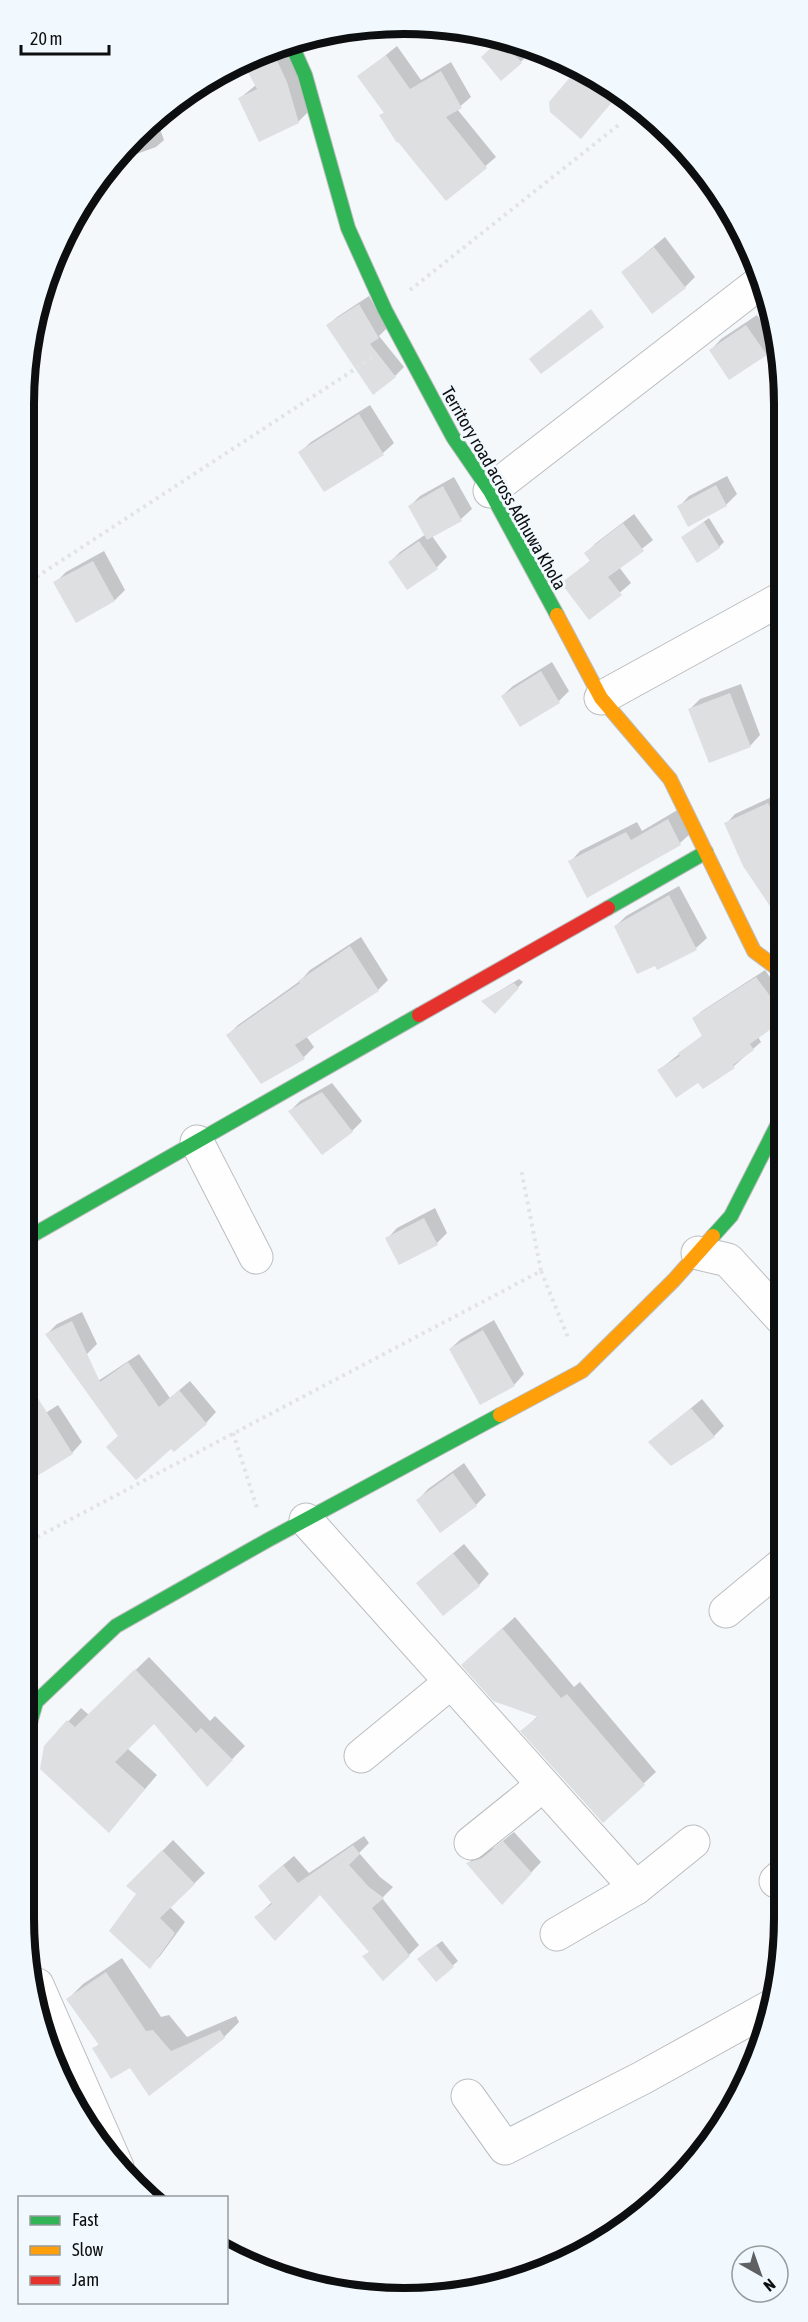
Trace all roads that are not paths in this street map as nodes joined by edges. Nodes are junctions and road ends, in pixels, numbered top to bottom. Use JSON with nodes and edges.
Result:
{"nodes":[{"id":1,"x":294,"y":51,"type":"edge"},
{"id":2,"x":754,"y":287,"type":"edge"},
{"id":3,"x":490,"y":491,"type":"junction"},
{"id":4,"x":774,"y":603,"type":"edge"},
{"id":5,"x":601,"y":698,"type":"junction"},
{"id":6,"x":706,"y":852,"type":"junction"},
{"id":7,"x":774,"y":966,"type":"edge"},
{"id":8,"x":774,"y":1131,"type":"edge"},
{"id":9,"x":197,"y":1142,"type":"junction"},
{"id":10,"x":34,"y":1234,"type":"edge"},
{"id":11,"x":698,"y":1253,"type":"junction"},
{"id":12,"x":256,"y":1257,"type":"dead end"},
{"id":13,"x":774,"y":1310,"type":"edge"},
{"id":14,"x":306,"y":1520,"type":"junction"},
{"id":15,"x":774,"y":1571,"type":"edge"},
{"id":16,"x":726,"y":1611,"type":"dead end"},
{"id":17,"x":451,"y":1682,"type":"junction"},
{"id":18,"x":34,"y":1709,"type":"edge"},
{"id":19,"x":361,"y":1756,"type":"dead end"},
{"id":20,"x":543,"y":1785,"type":"junction"},
{"id":21,"x":693,"y":1842,"type":"dead end"},
{"id":22,"x":471,"y":1843,"type":"dead end"},
{"id":23,"x":636,"y":1888,"type":"junction"},
{"id":24,"x":557,"y":1934,"type":"dead end"},
{"id":25,"x":44,"y":2000,"type":"edge"},
{"id":26,"x":761,"y":2012,"type":"edge"},
{"id":27,"x":468,"y":2096,"type":"dead end"},
{"id":28,"x":99,"y":2126,"type":"edge"}],
"edges":[{"from":1,"to":3,"type":"street","name":"Territory road across Adhuwa Khola"},
{"from":2,"to":3,"type":"street"},
{"from":3,"to":5,"type":"street","name":"Territory road across Adhuwa Khola"},
{"from":4,"to":5,"type":"street"},
{"from":5,"to":6,"type":"street","name":"Territory road across Adhuwa Khola"},
{"from":6,"to":7,"type":"street","name":"Territory road across Adhuwa Khola"},
{"from":6,"to":9,"type":"street"},
{"from":8,"to":11,"type":"street"},
{"from":9,"to":10,"type":"street"},
{"from":9,"to":12,"type":"street"},
{"from":11,"to":13,"type":"street"},
{"from":11,"to":14,"type":"street"},
{"from":14,"to":17,"type":"street"},
{"from":14,"to":18,"type":"street"},
{"from":15,"to":16,"type":"street"},
{"from":17,"to":19,"type":"street"},
{"from":17,"to":20,"type":"street"},
{"from":20,"to":22,"type":"street"},
{"from":20,"to":23,"type":"street"},
{"from":21,"to":23,"type":"street"},
{"from":23,"to":24,"type":"street"},
{"from":25,"to":28,"type":"street"},
{"from":26,"to":27,"type":"street"}]}
